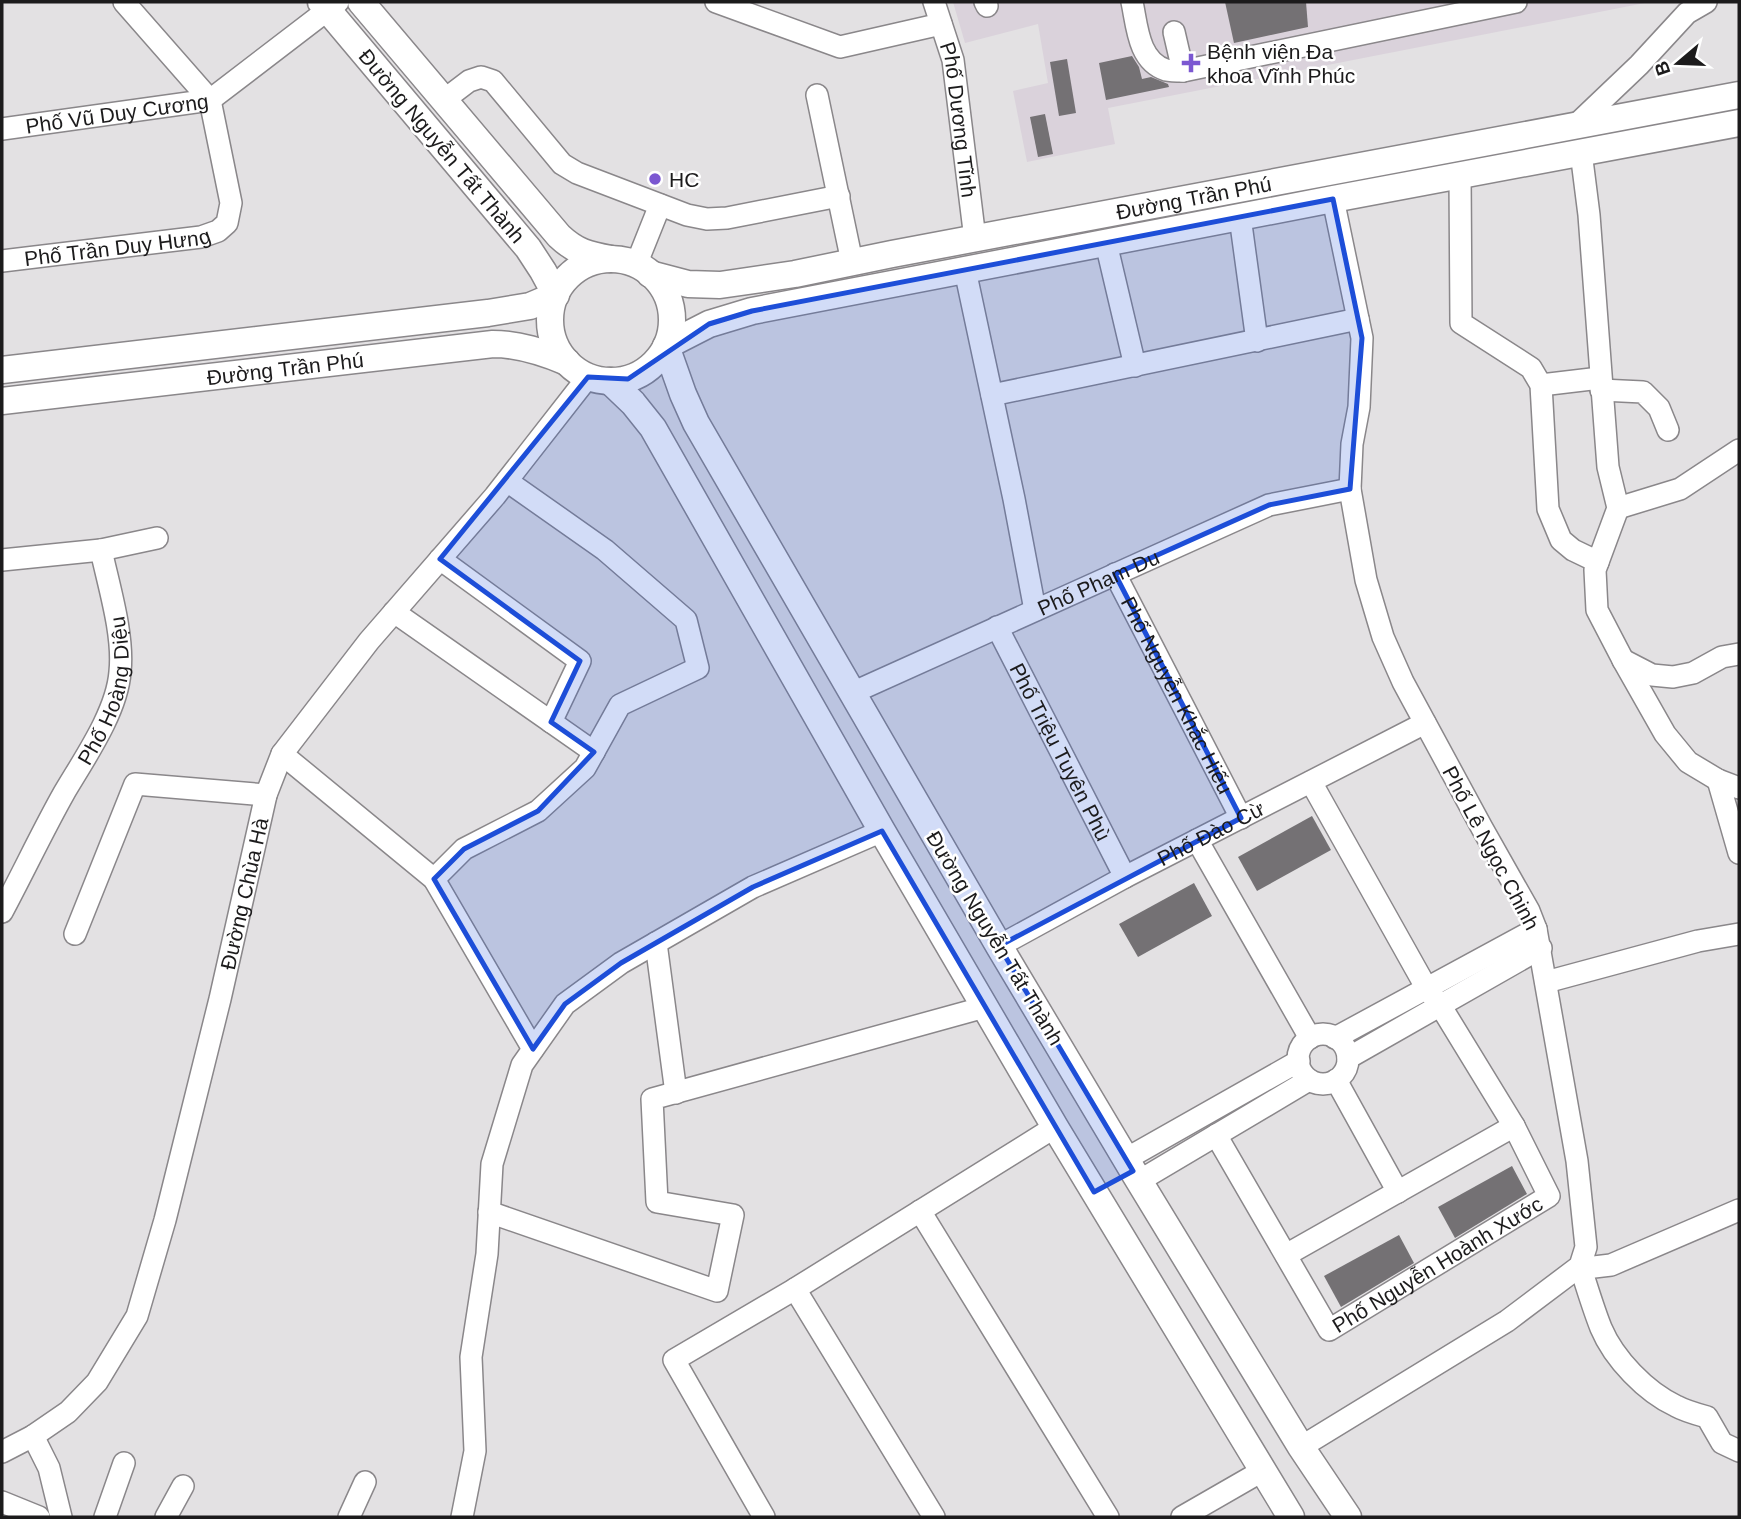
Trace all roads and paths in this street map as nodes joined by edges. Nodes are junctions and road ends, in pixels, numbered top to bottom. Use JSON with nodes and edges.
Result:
{"nodes":[{"id":1,"x":124,"y":2,"type":"edge"},
{"id":2,"x":361,"y":2,"type":"edge"},
{"id":3,"x":716,"y":2,"type":"edge"},
{"id":4,"x":934,"y":2,"type":"edge"},
{"id":5,"x":1132,"y":2,"type":"edge"},
{"id":6,"x":1513,"y":2,"type":"edge"},
{"id":7,"x":1706,"y":2,"type":"edge"},
{"id":8,"x":329,"y":4,"type":"edge"},
{"id":9,"x":941,"y":24,"type":"junction"},
{"id":10,"x":1174,"y":32,"type":"dead end"},
{"id":11,"x":1183,"y":71,"type":"junction"},
{"id":12,"x":817,"y":95,"type":"dead end"},
{"id":13,"x":1739,"y":95,"type":"edge"},
{"id":14,"x":210,"y":100,"type":"junction"},
{"id":15,"x":444,"y":100,"type":"junction"},
{"id":16,"x":1739,"y":123,"type":"edge"},
{"id":17,"x":1576,"y":125,"type":"junction"},
{"id":18,"x":2,"y":129,"type":"edge"},
{"id":19,"x":1581,"y":152,"type":"junction"},
{"id":20,"x":1460,"y":175,"type":"junction"},
{"id":21,"x":839,"y":196,"type":"junction"},
{"id":22,"x":1333,"y":199,"type":"junction"},
{"id":23,"x":660,"y":205,"type":"junction"},
{"id":24,"x":1240,"y":217,"type":"junction"},
{"id":25,"x":975,"y":239,"type":"junction"},
{"id":26,"x":1106,"y":243,"type":"junction"},
{"id":27,"x":2,"y":261,"type":"edge"},
{"id":28,"x":852,"y":262,"type":"junction"},
{"id":29,"x":633,"y":266,"type":"junction"},
{"id":30,"x":965,"y":270,"type":"junction"},
{"id":31,"x":556,"y":295,"type":"junction"},
{"id":32,"x":1358,"y":319,"type":"junction"},
{"id":33,"x":1257,"y":341,"type":"junction"},
{"id":34,"x":666,"y":346,"type":"junction"},
{"id":35,"x":567,"y":362,"type":"junction"},
{"id":36,"x":1135,"y":366,"type":"junction"},
{"id":37,"x":2,"y":370,"type":"edge"},
{"id":38,"x":599,"y":379,"type":"junction"},
{"id":39,"x":1601,"y":384,"type":"junction"},
{"id":40,"x":1541,"y":385,"type":"junction"},
{"id":41,"x":992,"y":395,"type":"junction"},
{"id":42,"x":2,"y":401,"type":"edge"},
{"id":43,"x":1668,"y":430,"type":"dead end"},
{"id":44,"x":1739,"y":450,"type":"edge"},
{"id":45,"x":507,"y":481,"type":"junction"},
{"id":46,"x":1350,"y":489,"type":"junction"},
{"id":47,"x":1618,"y":508,"type":"junction"},
{"id":48,"x":157,"y":538,"type":"dead end"},
{"id":49,"x":101,"y":550,"type":"junction"},
{"id":50,"x":2,"y":559,"type":"edge"},
{"id":51,"x":440,"y":559,"type":"junction"},
{"id":52,"x":1598,"y":562,"type":"junction"},
{"id":53,"x":1115,"y":574,"type":"junction"},
{"id":54,"x":1035,"y":610,"type":"junction"},
{"id":55,"x":394,"y":612,"type":"junction"},
{"id":56,"x":997,"y":627,"type":"junction"},
{"id":57,"x":1739,"y":654,"type":"edge"},
{"id":58,"x":1622,"y":660,"type":"junction"},
{"id":59,"x":852,"y":693,"type":"junction"},
{"id":60,"x":551,"y":722,"type":"junction"},
{"id":61,"x":1425,"y":723,"type":"junction"},
{"id":62,"x":594,"y":752,"type":"junction"},
{"id":63,"x":282,"y":754,"type":"junction"},
{"id":64,"x":1718,"y":780,"type":"junction"},
{"id":65,"x":1311,"y":782,"type":"junction"},
{"id":66,"x":1739,"y":788,"type":"edge"},
{"id":67,"x":267,"y":795,"type":"junction"},
{"id":68,"x":1241,"y":818,"type":"junction"},
{"id":69,"x":882,"y":831,"type":"junction"},
{"id":70,"x":1197,"y":840,"type":"junction"},
{"id":71,"x":1739,"y":853,"type":"edge"},
{"id":72,"x":1125,"y":877,"type":"junction"},
{"id":73,"x":433,"y":879,"type":"junction"},
{"id":74,"x":2,"y":912,"type":"edge"},
{"id":75,"x":75,"y":934,"type":"dead end"},
{"id":76,"x":1739,"y":934,"type":"edge"},
{"id":77,"x":1539,"y":938,"type":"junction"},
{"id":78,"x":656,"y":943,"type":"junction"},
{"id":79,"x":999,"y":946,"type":"junction"},
{"id":80,"x":1546,"y":982,"type":"junction"},
{"id":81,"x":1434,"y":997,"type":"junction"},
{"id":82,"x":985,"y":1007,"type":"junction"},
{"id":83,"x":1310,"y":1038,"type":"junction"},
{"id":84,"x":1335,"y":1038,"type":"junction"},
{"id":85,"x":533,"y":1049,"type":"junction"},
{"id":86,"x":1348,"y":1058,"type":"junction"},
{"id":87,"x":1304,"y":1070,"type":"junction"},
{"id":88,"x":1336,"y":1080,"type":"junction"},
{"id":89,"x":676,"y":1093,"type":"junction"},
{"id":90,"x":1514,"y":1126,"type":"junction"},
{"id":91,"x":1055,"y":1127,"type":"junction"},
{"id":92,"x":1216,"y":1135,"type":"junction"},
{"id":93,"x":1133,"y":1171,"type":"junction"},
{"id":94,"x":1094,"y":1192,"type":"junction"},
{"id":95,"x":1398,"y":1192,"type":"junction"},
{"id":96,"x":1739,"y":1210,"type":"edge"},
{"id":97,"x":920,"y":1211,"type":"junction"},
{"id":98,"x":489,"y":1212,"type":"junction"},
{"id":99,"x":1286,"y":1255,"type":"junction"},
{"id":100,"x":1580,"y":1266,"type":"junction"},
{"id":101,"x":795,"y":1289,"type":"junction"},
{"id":102,"x":33,"y":1436,"type":"junction"},
{"id":103,"x":1301,"y":1447,"type":"junction"},
{"id":104,"x":1730,"y":1447,"type":"edge"},
{"id":105,"x":2,"y":1452,"type":"edge"},
{"id":106,"x":124,"y":1463,"type":"dead end"},
{"id":107,"x":1262,"y":1471,"type":"junction"},
{"id":108,"x":365,"y":1482,"type":"dead end"},
{"id":109,"x":183,"y":1486,"type":"dead end"},
{"id":110,"x":2,"y":1502,"type":"edge"},
{"id":111,"x":39,"y":1517,"type":"edge"},
{"id":112,"x":61,"y":1517,"type":"edge"},
{"id":113,"x":105,"y":1517,"type":"edge"},
{"id":114,"x":166,"y":1517,"type":"edge"},
{"id":115,"x":349,"y":1517,"type":"edge"},
{"id":116,"x":462,"y":1517,"type":"edge"},
{"id":117,"x":764,"y":1517,"type":"edge"},
{"id":118,"x":933,"y":1517,"type":"edge"},
{"id":119,"x":1108,"y":1517,"type":"edge"},
{"id":120,"x":1182,"y":1517,"type":"edge"},
{"id":121,"x":1291,"y":1517,"type":"edge"},
{"id":122,"x":1348,"y":1517,"type":"edge"}],
"edges":[{"from":1,"to":14,"type":"street"},
{"from":2,"to":15,"type":"main road","name":"Đường Nguyễn Tất Thành"},
{"from":3,"to":9,"type":"street"},
{"from":4,"to":9,"type":"street","name":"Phố Dương Tĩnh"},
{"from":5,"to":11,"type":"street"},
{"from":6,"to":11,"type":"street"},
{"from":7,"to":17,"type":"street"},
{"from":8,"to":14,"type":"street","name":"Phố Vũ Duy Cương"},
{"from":8,"to":31,"type":"main road","name":"Đường Nguyễn Tất Thành"},
{"from":9,"to":25,"type":"street","name":"Phố Dương Tĩnh"},
{"from":10,"to":11,"type":"street"},
{"from":12,"to":21,"type":"street"},
{"from":13,"to":17,"type":"main road","name":"Đường Trần Phú"},
{"from":14,"to":18,"type":"street","name":"Phố Vũ Duy Cương"},
{"from":14,"to":27,"type":"street","name":"Phố Trần Duy Hưng"},
{"from":15,"to":23,"type":"street"},
{"from":15,"to":29,"type":"main road","name":"Đường Nguyễn Tất Thành"},
{"from":16,"to":19,"type":"main road","name":"Đường Trần Phú"},
{"from":17,"to":19,"type":"main road"},
{"from":17,"to":25,"type":"main road","name":"Đường Trần Phú"},
{"from":19,"to":20,"type":"main road","name":"Đường Trần Phú"},
{"from":19,"to":39,"type":"street"},
{"from":20,"to":22,"type":"main road","name":"Đường Trần Phú"},
{"from":20,"to":40,"type":"street"},
{"from":21,"to":23,"type":"street"},
{"from":21,"to":28,"type":"street"},
{"from":22,"to":24,"type":"main road","name":"Đường Trần Phú"},
{"from":22,"to":32,"type":"street","name":"Phố Lê Ngọc Chinh"},
{"from":23,"to":29,"type":"street"},
{"from":24,"to":26,"type":"main road","name":"Đường Trần Phú"},
{"from":24,"to":33,"type":"street"},
{"from":25,"to":28,"type":"main road","name":"Đường Trần Phú"},
{"from":26,"to":30,"type":"main road","name":"Đường Trần Phú"},
{"from":26,"to":36,"type":"street"},
{"from":28,"to":29,"type":"main road","name":"Đường Trần Phú"},
{"from":29,"to":31,"type":"main road"},
{"from":29,"to":34,"type":"main road"},
{"from":30,"to":34,"type":"main road","name":"Đường Trần Phú"},
{"from":30,"to":41,"type":"street"},
{"from":31,"to":35,"type":"main road"},
{"from":31,"to":37,"type":"main road","name":"Đường Trần Phú"},
{"from":32,"to":33,"type":"street"},
{"from":32,"to":46,"type":"street","name":"Phố Lê Ngọc Chinh"},
{"from":33,"to":36,"type":"street"},
{"from":34,"to":38,"type":"main road"},
{"from":34,"to":59,"type":"main road","name":"Đường Nguyễn Tất Thành"},
{"from":35,"to":38,"type":"main road"},
{"from":35,"to":42,"type":"main road","name":"Đường Trần Phú"},
{"from":36,"to":41,"type":"street"},
{"from":38,"to":45,"type":"street","name":"Đường Chùa Hà"},
{"from":38,"to":69,"type":"main road","name":"Đường Nguyễn Tất Thành"},
{"from":39,"to":40,"type":"street"},
{"from":39,"to":43,"type":"street"},
{"from":39,"to":47,"type":"street"},
{"from":40,"to":52,"type":"street"},
{"from":41,"to":54,"type":"street"},
{"from":44,"to":47,"type":"street"},
{"from":45,"to":51,"type":"street","name":"Đường Chùa Hà"},
{"from":45,"to":62,"type":"street"},
{"from":46,"to":53,"type":"street","name":"Phố Phạm Du"},
{"from":46,"to":61,"type":"street","name":"Phố Lê Ngọc Chinh"},
{"from":47,"to":52,"type":"street"},
{"from":48,"to":49,"type":"street"},
{"from":49,"to":50,"type":"street"},
{"from":49,"to":74,"type":"street","name":"Phố Hoàng Diệu"},
{"from":51,"to":55,"type":"street","name":"Đường Chùa Hà"},
{"from":51,"to":60,"type":"street"},
{"from":52,"to":58,"type":"street"},
{"from":53,"to":54,"type":"street","name":"Phố Phạm Du"},
{"from":53,"to":68,"type":"street","name":"Phố Nguyễn Khắc Hiếu"},
{"from":54,"to":56,"type":"street","name":"Phố Phạm Du"},
{"from":55,"to":60,"type":"street"},
{"from":55,"to":63,"type":"street","name":"Đường Chùa Hà"},
{"from":56,"to":59,"type":"street","name":"Phố Phạm Du"},
{"from":56,"to":72,"type":"street","name":"Phố Triệu Tuyên Phù"},
{"from":57,"to":58,"type":"street"},
{"from":58,"to":64,"type":"street"},
{"from":59,"to":79,"type":"main road","name":"Đường Nguyễn Tất Thành"},
{"from":60,"to":62,"type":"street"},
{"from":61,"to":65,"type":"street","name":"Phố Đào Cừ"},
{"from":61,"to":77,"type":"street","name":"Phố Lê Ngọc Chinh"},
{"from":62,"to":73,"type":"street"},
{"from":63,"to":67,"type":"street","name":"Đường Chùa Hà"},
{"from":63,"to":73,"type":"street"},
{"from":64,"to":66,"type":"street"},
{"from":64,"to":71,"type":"street"},
{"from":65,"to":68,"type":"street","name":"Phố Đào Cừ"},
{"from":65,"to":81,"type":"street","name":"Phố Nguyễn Hoành Xước"},
{"from":67,"to":75,"type":"street"},
{"from":67,"to":102,"type":"street","name":"Đường Chùa Hà"},
{"from":68,"to":70,"type":"street","name":"Phố Đào Cừ"},
{"from":69,"to":78,"type":"street"},
{"from":69,"to":82,"type":"main road","name":"Đường Nguyễn Tất Thành"},
{"from":70,"to":72,"type":"street","name":"Phố Đào Cừ"},
{"from":70,"to":83,"type":"street"},
{"from":72,"to":79,"type":"street","name":"Phố Đào Cừ"},
{"from":73,"to":85,"type":"street"},
{"from":76,"to":80,"type":"street"},
{"from":77,"to":80,"type":"street","name":"Phố Lê Ngọc Chinh"},
{"from":77,"to":81,"type":"street"},
{"from":78,"to":85,"type":"street"},
{"from":78,"to":89,"type":"street"},
{"from":79,"to":93,"type":"main road","name":"Đường Nguyễn Tất Thành"},
{"from":80,"to":100,"type":"street","name":"Phố Lê Ngọc Chinh"},
{"from":81,"to":84,"type":"street"},
{"from":81,"to":86,"type":"street"},
{"from":81,"to":90,"type":"street","name":"Phố Nguyễn Hoành Xước"},
{"from":82,"to":89,"type":"street"},
{"from":82,"to":91,"type":"main road","name":"Đường Nguyễn Tất Thành"},
{"from":83,"to":84,"type":"street"},
{"from":83,"to":87,"type":"street"},
{"from":84,"to":86,"type":"street"},
{"from":85,"to":98,"type":"street"},
{"from":86,"to":88,"type":"street"},
{"from":87,"to":88,"type":"street"},
{"from":87,"to":92,"type":"street"},
{"from":87,"to":93,"type":"street"},
{"from":88,"to":95,"type":"street"},
{"from":89,"to":98,"type":"street"},
{"from":90,"to":95,"type":"street"},
{"from":90,"to":99,"type":"street","name":"Phố Nguyễn Hoành Xước"},
{"from":91,"to":94,"type":"main road","name":"Đường Nguyễn Tất Thành"},
{"from":91,"to":97,"type":"street"},
{"from":92,"to":93,"type":"street"},
{"from":92,"to":99,"type":"street","name":"Phố Nguyễn Hoành Xước"},
{"from":93,"to":94,"type":"main road"},
{"from":93,"to":103,"type":"main road","name":"Đường Nguyễn Tất Thành"},
{"from":94,"to":107,"type":"main road","name":"Đường Nguyễn Tất Thành"},
{"from":95,"to":99,"type":"street"},
{"from":96,"to":100,"type":"street"},
{"from":97,"to":101,"type":"street"},
{"from":97,"to":119,"type":"street"},
{"from":98,"to":116,"type":"street"},
{"from":100,"to":103,"type":"street"},
{"from":100,"to":104,"type":"street"},
{"from":101,"to":117,"type":"street"},
{"from":101,"to":118,"type":"street"},
{"from":102,"to":105,"type":"street","name":"Đường Chùa Hà"},
{"from":102,"to":112,"type":"street"},
{"from":103,"to":122,"type":"main road","name":"Đường Nguyễn Tất Thành"},
{"from":106,"to":113,"type":"street"},
{"from":107,"to":120,"type":"street"},
{"from":107,"to":121,"type":"main road","name":"Đường Nguyễn Tất Thành"},
{"from":108,"to":115,"type":"street"},
{"from":109,"to":114,"type":"street"},
{"from":110,"to":111,"type":"street"}]}
